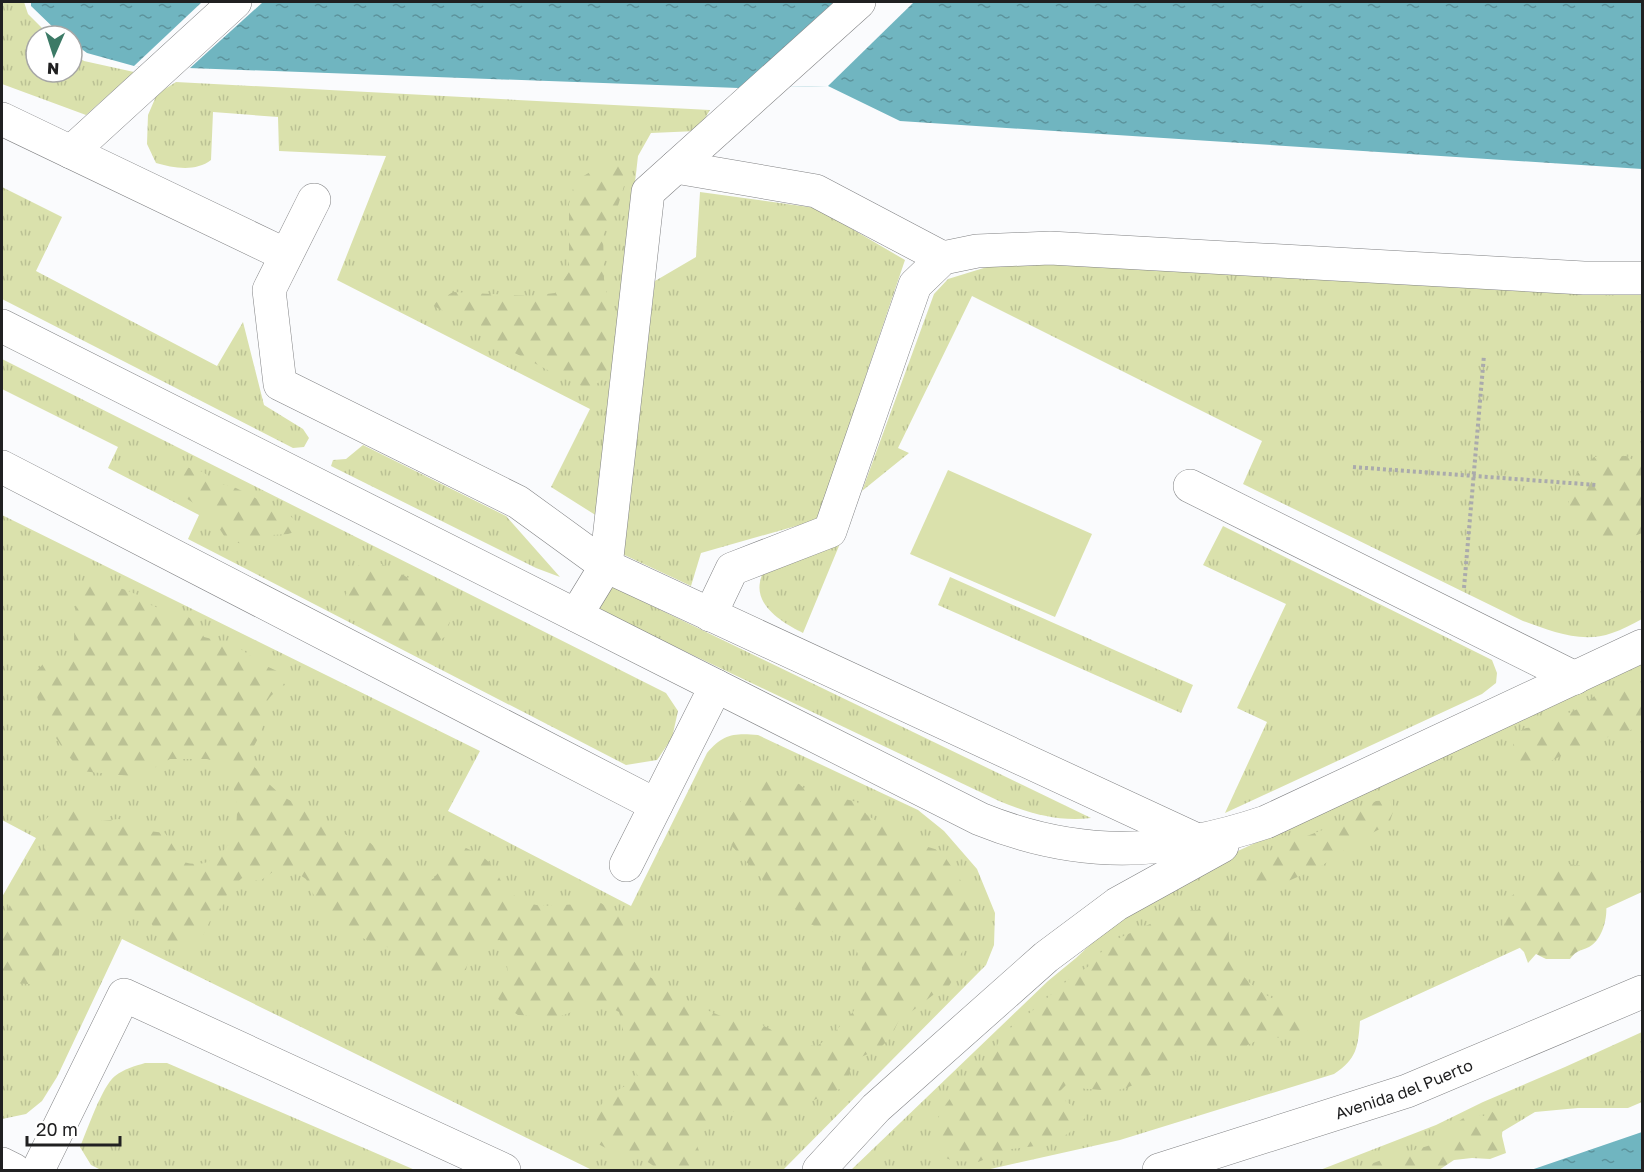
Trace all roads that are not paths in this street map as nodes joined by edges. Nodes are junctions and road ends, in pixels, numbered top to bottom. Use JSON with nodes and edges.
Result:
{"nodes":[{"id":1,"x":235,"y":2,"type":"edge"},
{"id":2,"x":859,"y":2,"type":"edge"},
{"id":3,"x":2,"y":119,"type":"edge"},
{"id":4,"x":71,"y":152,"type":"junction"},
{"id":5,"x":676,"y":167,"type":"junction"},
{"id":6,"x":314,"y":201,"type":"dead end"},
{"id":7,"x":286,"y":255,"type":"junction"},
{"id":8,"x":943,"y":258,"type":"junction"},
{"id":9,"x":1642,"y":278,"type":"edge"},
{"id":10,"x":2,"y":326,"type":"edge"},
{"id":11,"x":2,"y":467,"type":"edge"},
{"id":12,"x":1190,"y":486,"type":"dead end"},
{"id":13,"x":606,"y":566,"type":"junction"},
{"id":14,"x":576,"y":615,"type":"junction"},
{"id":15,"x":711,"y":615,"type":"junction"},
{"id":16,"x":1642,"y":646,"type":"edge"},
{"id":17,"x":1575,"y":678,"type":"junction"},
{"id":18,"x":716,"y":686,"type":"junction"},
{"id":19,"x":656,"y":805,"type":"junction"},
{"id":20,"x":1266,"y":822,"type":"junction"},
{"id":21,"x":1198,"y":842,"type":"junction"},
{"id":22,"x":626,"y":865,"type":"dead end"},
{"id":23,"x":1642,"y":992,"type":"edge"},
{"id":24,"x":2,"y":1164,"type":"edge"},
{"id":25,"x":14,"y":1170,"type":"edge"},
{"id":26,"x":38,"y":1170,"type":"edge"},
{"id":27,"x":504,"y":1170,"type":"edge"},
{"id":28,"x":819,"y":1170,"type":"edge"},
{"id":29,"x":1158,"y":1170,"type":"edge"}],
"edges":[{"from":1,"to":4,"type":"street"},
{"from":2,"to":5,"type":"street"},
{"from":3,"to":4,"type":"street"},
{"from":4,"to":7,"type":"street"},
{"from":5,"to":8,"type":"street"},
{"from":5,"to":13,"type":"street"},
{"from":6,"to":7,"type":"street"},
{"from":7,"to":13,"type":"street"},
{"from":8,"to":9,"type":"street"},
{"from":8,"to":15,"type":"street"},
{"from":10,"to":14,"type":"street"},
{"from":11,"to":19,"type":"street"},
{"from":12,"to":17,"type":"street"},
{"from":13,"to":14,"type":"street"},
{"from":13,"to":15,"type":"street"},
{"from":14,"to":18,"type":"street"},
{"from":15,"to":21,"type":"street"},
{"from":16,"to":17,"type":"street"},
{"from":17,"to":20,"type":"street"},
{"from":18,"to":19,"type":"street"},
{"from":18,"to":21,"type":"street"},
{"from":19,"to":22,"type":"street"},
{"from":20,"to":21,"type":"street"},
{"from":20,"to":28,"type":"street"},
{"from":23,"to":29,"type":"street","name":"Avenida del Puerto"},
{"from":24,"to":25,"type":"street"},
{"from":26,"to":27,"type":"street"}]}
